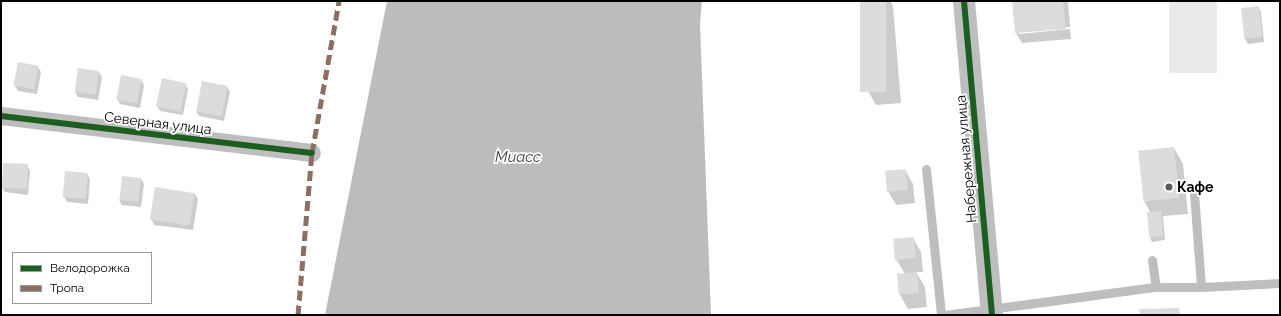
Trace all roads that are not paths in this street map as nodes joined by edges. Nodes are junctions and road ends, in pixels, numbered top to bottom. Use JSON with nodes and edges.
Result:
{"nodes":[{"id":1,"x":964,"y":1,"type":"edge"},
{"id":2,"x":1,"y":116,"type":"edge"},
{"id":3,"x":312,"y":153,"type":"dead end"},
{"id":4,"x":926,"y":169,"type":"dead end"},
{"id":5,"x":1194,"y":193,"type":"dead end"},
{"id":6,"x":1152,"y":260,"type":"dead end"},
{"id":7,"x":1280,"y":283,"type":"edge"},
{"id":8,"x":1156,"y":287,"type":"junction"},
{"id":9,"x":1201,"y":288,"type":"junction"},
{"id":10,"x":992,"y":311,"type":"edge"},
{"id":11,"x":941,"y":315,"type":"edge"},
{"id":12,"x":945,"y":315,"type":"edge"}],
"edges":[{"from":1,"to":10,"type":"street","name":"Набережная улица"},
{"from":2,"to":3,"type":"street","name":"Северная улица"},
{"from":4,"to":11,"type":"lane"},
{"from":5,"to":9,"type":"lane"},
{"from":6,"to":8,"type":"lane"},
{"from":7,"to":9,"type":"lane"},
{"from":8,"to":9,"type":"lane"},
{"from":8,"to":10,"type":"lane"},
{"from":10,"to":12,"type":"lane"}]}
